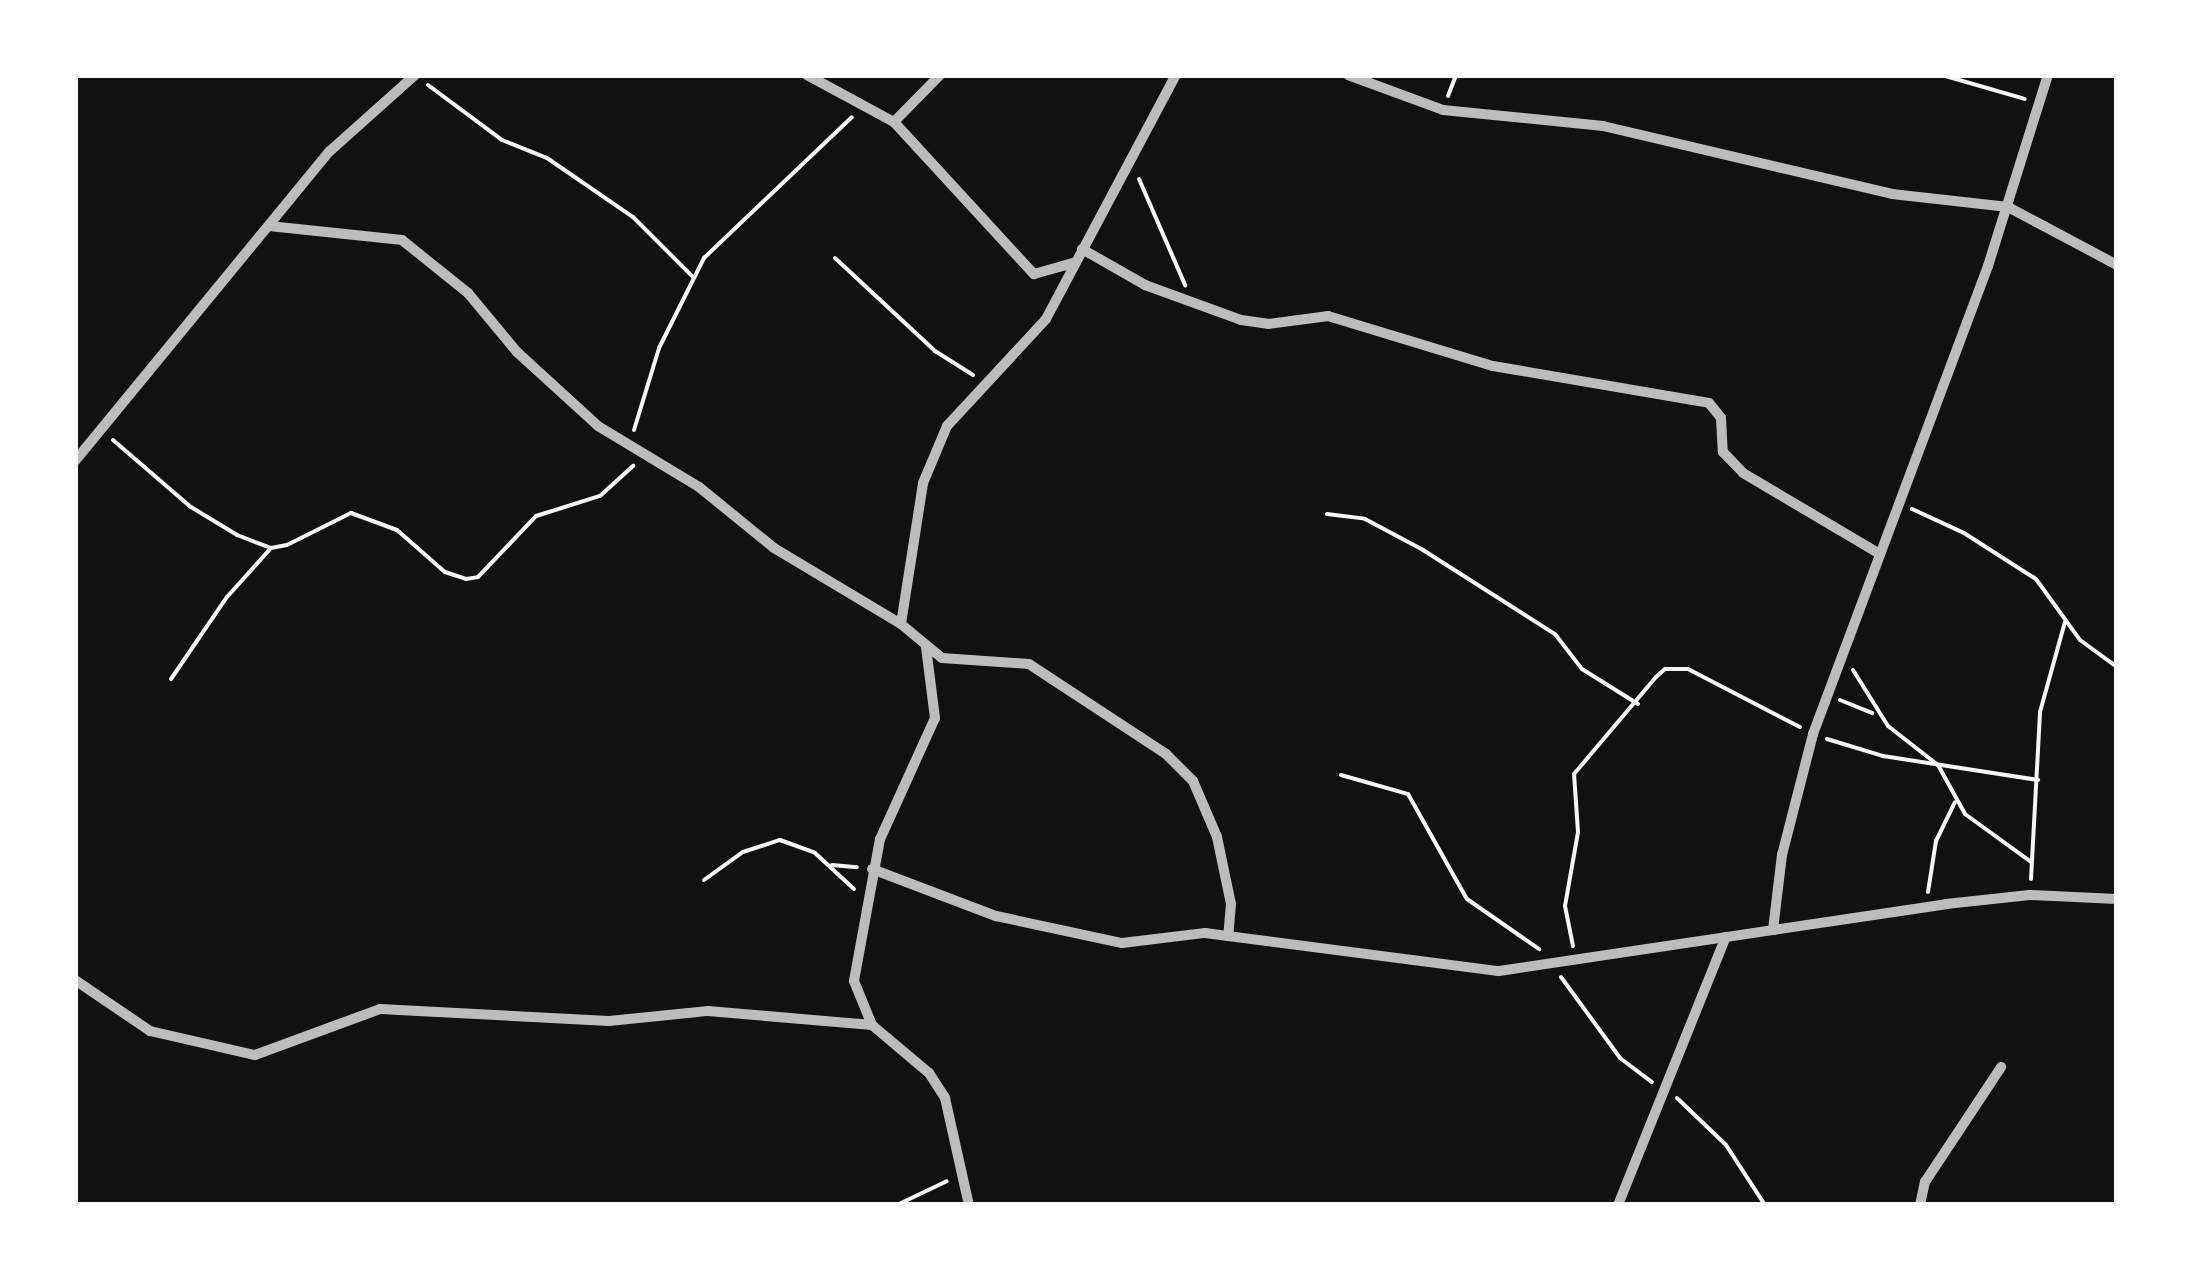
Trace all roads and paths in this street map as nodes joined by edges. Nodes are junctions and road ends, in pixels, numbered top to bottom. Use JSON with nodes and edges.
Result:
{"nodes":[{"id":1,"x":414,"y":75,"type":"edge"},
{"id":2,"x":806,"y":75,"type":"edge"},
{"id":3,"x":940,"y":75,"type":"edge"},
{"id":4,"x":1176,"y":75,"type":"edge"},
{"id":5,"x":1348,"y":75,"type":"edge"},
{"id":6,"x":1456,"y":75,"type":"edge"},
{"id":7,"x":1942,"y":75,"type":"edge"},
{"id":8,"x":2048,"y":75,"type":"edge"},
{"id":9,"x":2040,"y":103,"type":"junction"},
{"id":10,"x":866,"y":104,"type":"junction"},
{"id":11,"x":1443,"y":110,"type":"junction"},
{"id":12,"x":894,"y":122,"type":"junction"},
{"id":13,"x":1133,"y":166,"type":"junction"},
{"id":14,"x":2008,"y":207,"type":"junction"},
{"id":15,"x":269,"y":226,"type":"junction"},
{"id":16,"x":1082,"y":249,"type":"junction"},
{"id":17,"x":835,"y":258,"type":"dead end"},
{"id":18,"x":1073,"y":263,"type":"junction"},
{"id":19,"x":2117,"y":265,"type":"edge"},
{"id":20,"x":693,"y":277,"type":"junction"},
{"id":21,"x":1189,"y":302,"type":"junction"},
{"id":22,"x":986,"y":382,"type":"junction"},
{"id":23,"x":102,"y":431,"type":"junction"},
{"id":24,"x":628,"y":448,"type":"junction"},
{"id":25,"x":643,"y":455,"type":"junction"},
{"id":26,"x":75,"y":460,"type":"edge"},
{"id":27,"x":1898,"y":505,"type":"junction"},
{"id":28,"x":1328,"y":514,"type":"dead end"},
{"id":29,"x":271,"y":548,"type":"junction"},
{"id":30,"x":1880,"y":554,"type":"junction"},
{"id":31,"x":2065,"y":622,"type":"junction"},
{"id":32,"x":901,"y":624,"type":"junction"},
{"id":33,"x":926,"y":647,"type":"junction"},
{"id":34,"x":1843,"y":651,"type":"junction"},
{"id":35,"x":2117,"y":667,"type":"edge"},
{"id":36,"x":171,"y":679,"type":"dead end"},
{"id":37,"x":1833,"y":697,"type":"dead end"},
{"id":38,"x":1638,"y":704,"type":"junction"},
{"id":39,"x":1878,"y":714,"type":"junction"},
{"id":40,"x":1813,"y":734,"type":"junction"},
{"id":41,"x":1938,"y":765,"type":"junction"},
{"id":42,"x":1341,"y":776,"type":"dead end"},
{"id":43,"x":2038,"y":780,"type":"junction"},
{"id":44,"x":1955,"y":802,"type":"junction"},
{"id":45,"x":2032,"y":862,"type":"junction"},
{"id":46,"x":830,"y":865,"type":"junction"},
{"id":47,"x":872,"y":868,"type":"junction"},
{"id":48,"x":704,"y":880,"type":"dead end"},
{"id":49,"x":2030,"y":895,"type":"junction"},
{"id":50,"x":865,"y":899,"type":"junction"},
{"id":51,"x":2117,"y":900,"type":"edge"},
{"id":52,"x":1927,"y":906,"type":"junction"},
{"id":53,"x":1774,"y":930,"type":"junction"},
{"id":54,"x":1228,"y":936,"type":"junction"},
{"id":55,"x":1726,"y":937,"type":"junction"},
{"id":56,"x":1576,"y":958,"type":"junction"},
{"id":57,"x":1561,"y":960,"type":"junction"},
{"id":58,"x":1548,"y":962,"type":"junction"},
{"id":59,"x":75,"y":980,"type":"edge"},
{"id":60,"x":872,"y":1025,"type":"junction"},
{"id":61,"x":2001,"y":1067,"type":"dead end"},
{"id":62,"x":1665,"y":1090,"type":"junction"},
{"id":63,"x":964,"y":1173,"type":"junction"},
{"id":64,"x":897,"y":1205,"type":"edge"},
{"id":65,"x":968,"y":1205,"type":"edge"},
{"id":66,"x":1618,"y":1205,"type":"edge"},
{"id":67,"x":1765,"y":1205,"type":"edge"},
{"id":68,"x":1920,"y":1205,"type":"edge"}],
"edges":[{"from":1,"to":15,"type":"street"},
{"from":1,"to":20,"type":"path"},
{"from":2,"to":10,"type":"street"},
{"from":3,"to":12,"type":"street"},
{"from":4,"to":13,"type":"street"},
{"from":5,"to":11,"type":"street"},
{"from":6,"to":11,"type":"path"},
{"from":7,"to":9,"type":"path"},
{"from":8,"to":9,"type":"street"},
{"from":9,"to":14,"type":"street"},
{"from":10,"to":12,"type":"street"},
{"from":10,"to":20,"type":"path"},
{"from":11,"to":14,"type":"street"},
{"from":12,"to":18,"type":"street"},
{"from":13,"to":16,"type":"street"},
{"from":13,"to":21,"type":"path"},
{"from":14,"to":19,"type":"street"},
{"from":14,"to":27,"type":"street"},
{"from":15,"to":23,"type":"street"},
{"from":15,"to":24,"type":"street"},
{"from":16,"to":18,"type":"street"},
{"from":16,"to":21,"type":"street"},
{"from":17,"to":22,"type":"path"},
{"from":18,"to":22,"type":"street"},
{"from":20,"to":24,"type":"path"},
{"from":21,"to":30,"type":"street"},
{"from":22,"to":32,"type":"street"},
{"from":23,"to":26,"type":"street"},
{"from":23,"to":29,"type":"path"},
{"from":24,"to":25,"type":"street"},
{"from":25,"to":29,"type":"path"},
{"from":25,"to":32,"type":"street"},
{"from":27,"to":30,"type":"street"},
{"from":27,"to":31,"type":"path"},
{"from":28,"to":38,"type":"path"},
{"from":29,"to":36,"type":"path"},
{"from":30,"to":34,"type":"street"},
{"from":31,"to":35,"type":"path"},
{"from":31,"to":43,"type":"path"},
{"from":32,"to":33,"type":"street"},
{"from":33,"to":47,"type":"street"},
{"from":33,"to":54,"type":"street"},
{"from":34,"to":39,"type":"path"},
{"from":34,"to":40,"type":"street"},
{"from":37,"to":39,"type":"path"},
{"from":38,"to":40,"type":"path"},
{"from":38,"to":56,"type":"path"},
{"from":39,"to":41,"type":"path"},
{"from":40,"to":41,"type":"path"},
{"from":40,"to":53,"type":"street"},
{"from":41,"to":43,"type":"path"},
{"from":41,"to":44,"type":"path"},
{"from":42,"to":57,"type":"path"},
{"from":43,"to":45,"type":"path"},
{"from":44,"to":45,"type":"path"},
{"from":44,"to":52,"type":"path"},
{"from":45,"to":49,"type":"path"},
{"from":46,"to":47,"type":"path"},
{"from":46,"to":48,"type":"path"},
{"from":46,"to":50,"type":"path"},
{"from":47,"to":50,"type":"street"},
{"from":47,"to":54,"type":"street"},
{"from":49,"to":51,"type":"street"},
{"from":49,"to":52,"type":"street"},
{"from":50,"to":60,"type":"street"},
{"from":52,"to":53,"type":"street"},
{"from":53,"to":55,"type":"street"},
{"from":54,"to":58,"type":"street"},
{"from":55,"to":56,"type":"street"},
{"from":55,"to":62,"type":"street"},
{"from":56,"to":57,"type":"street"},
{"from":57,"to":58,"type":"street"},
{"from":58,"to":62,"type":"path"},
{"from":59,"to":60,"type":"street"},
{"from":60,"to":63,"type":"street"},
{"from":61,"to":68,"type":"street"},
{"from":62,"to":66,"type":"street"},
{"from":62,"to":67,"type":"path"},
{"from":63,"to":64,"type":"path"},
{"from":63,"to":65,"type":"street"}]}
